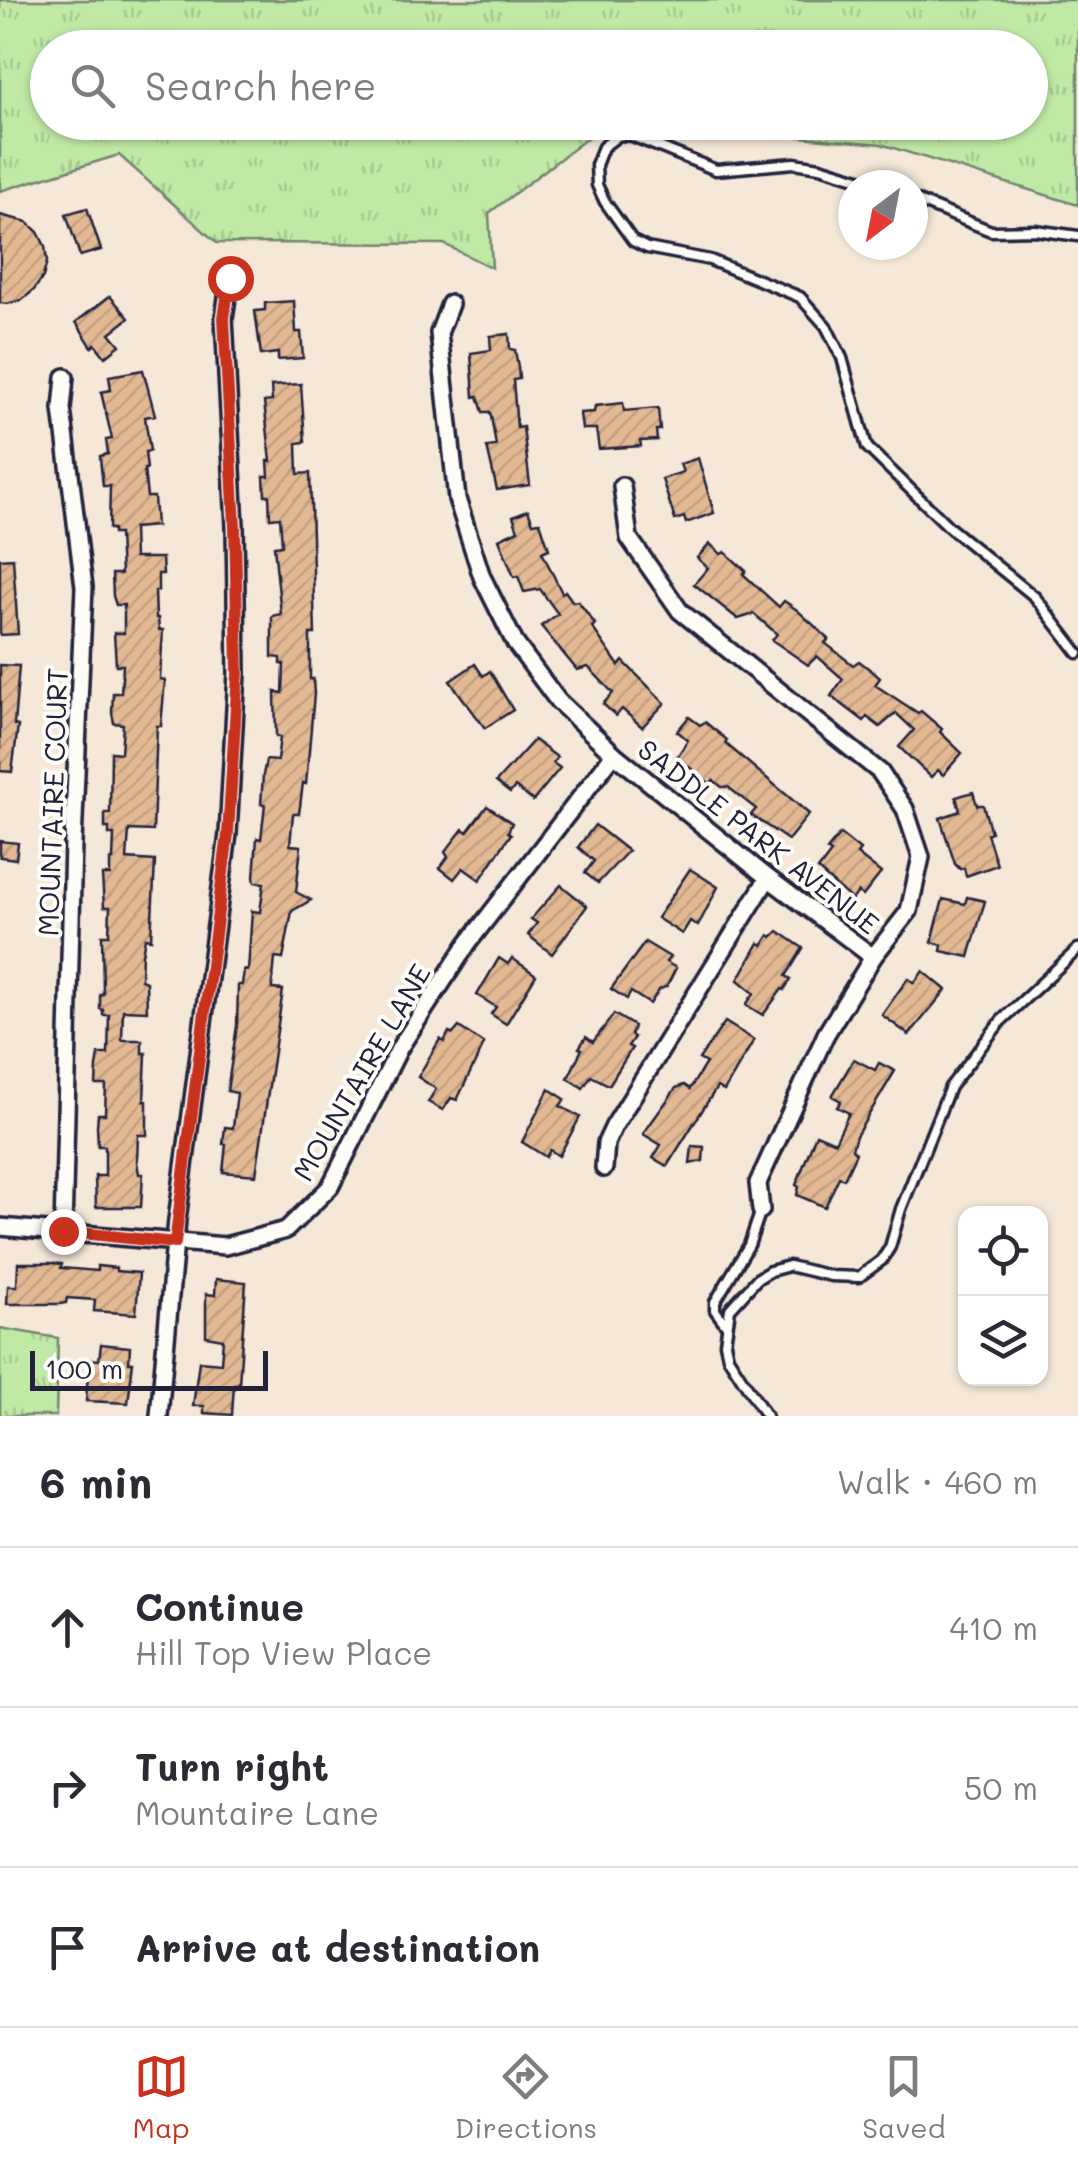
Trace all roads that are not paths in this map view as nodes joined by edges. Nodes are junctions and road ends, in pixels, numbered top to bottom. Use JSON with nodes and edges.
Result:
{"nodes":[{"id":1,"x":612,"y":140,"type":"edge"},
{"id":2,"x":642,"y":140,"type":"edge"},
{"id":3,"x":838,"y":172,"type":"edge"},
{"id":4,"x":928,"y":205,"type":"edge"},
{"id":5,"x":1078,"y":236,"type":"edge"},
{"id":6,"x":230,"y":278,"type":"dead end"},
{"id":7,"x":450,"y":304,"type":"dead end"},
{"id":8,"x":65,"y":378,"type":"dead end"},
{"id":9,"x":622,"y":486,"type":"dead end"},
{"id":10,"x":1078,"y":653,"type":"edge"},
{"id":11,"x":614,"y":754,"type":"junction"},
{"id":12,"x":768,"y":878,"type":"junction"},
{"id":13,"x":1078,"y":949,"type":"edge"},
{"id":14,"x":874,"y":956,"type":"junction"},
{"id":15,"x":604,"y":1168,"type":"dead end"},
{"id":16,"x":761,"y":1210,"type":"joint"},
{"id":17,"x":0,"y":1227,"type":"edge"},
{"id":18,"x":63,"y":1231,"type":"junction"},
{"id":19,"x":175,"y":1243,"type":"junction"},
{"id":20,"x":726,"y":1325,"type":"junction"},
{"id":21,"x":159,"y":1416,"type":"edge"},
{"id":22,"x":766,"y":1416,"type":"edge"}],
"edges":[{"from":1,"to":10,"type":"lane"},
{"from":2,"to":3,"type":"lane"},
{"from":4,"to":5,"type":"lane"},
{"from":6,"to":19,"type":"street"},
{"from":7,"to":11,"type":"street","name":"SADDLE PARK AVENUE"},
{"from":8,"to":18,"type":"street","name":"MOUNTAIRE COURT"},
{"from":9,"to":14,"type":"street"},
{"from":11,"to":12,"type":"street","name":"SADDLE PARK AVENUE"},
{"from":11,"to":19,"type":"street","name":"MOUNTAIRE LANE"},
{"from":12,"to":14,"type":"street","name":"SADDLE PARK AVENUE"},
{"from":12,"to":15,"type":"street"},
{"from":13,"to":20,"type":"lane"},
{"from":14,"to":16,"type":"street"},
{"from":16,"to":20,"type":"lane"},
{"from":17,"to":18,"type":"street","name":"MOUNTAIRE LANE"},
{"from":18,"to":19,"type":"street","name":"MOUNTAIRE LANE"},
{"from":19,"to":21,"type":"street"},
{"from":20,"to":22,"type":"lane"}]}
